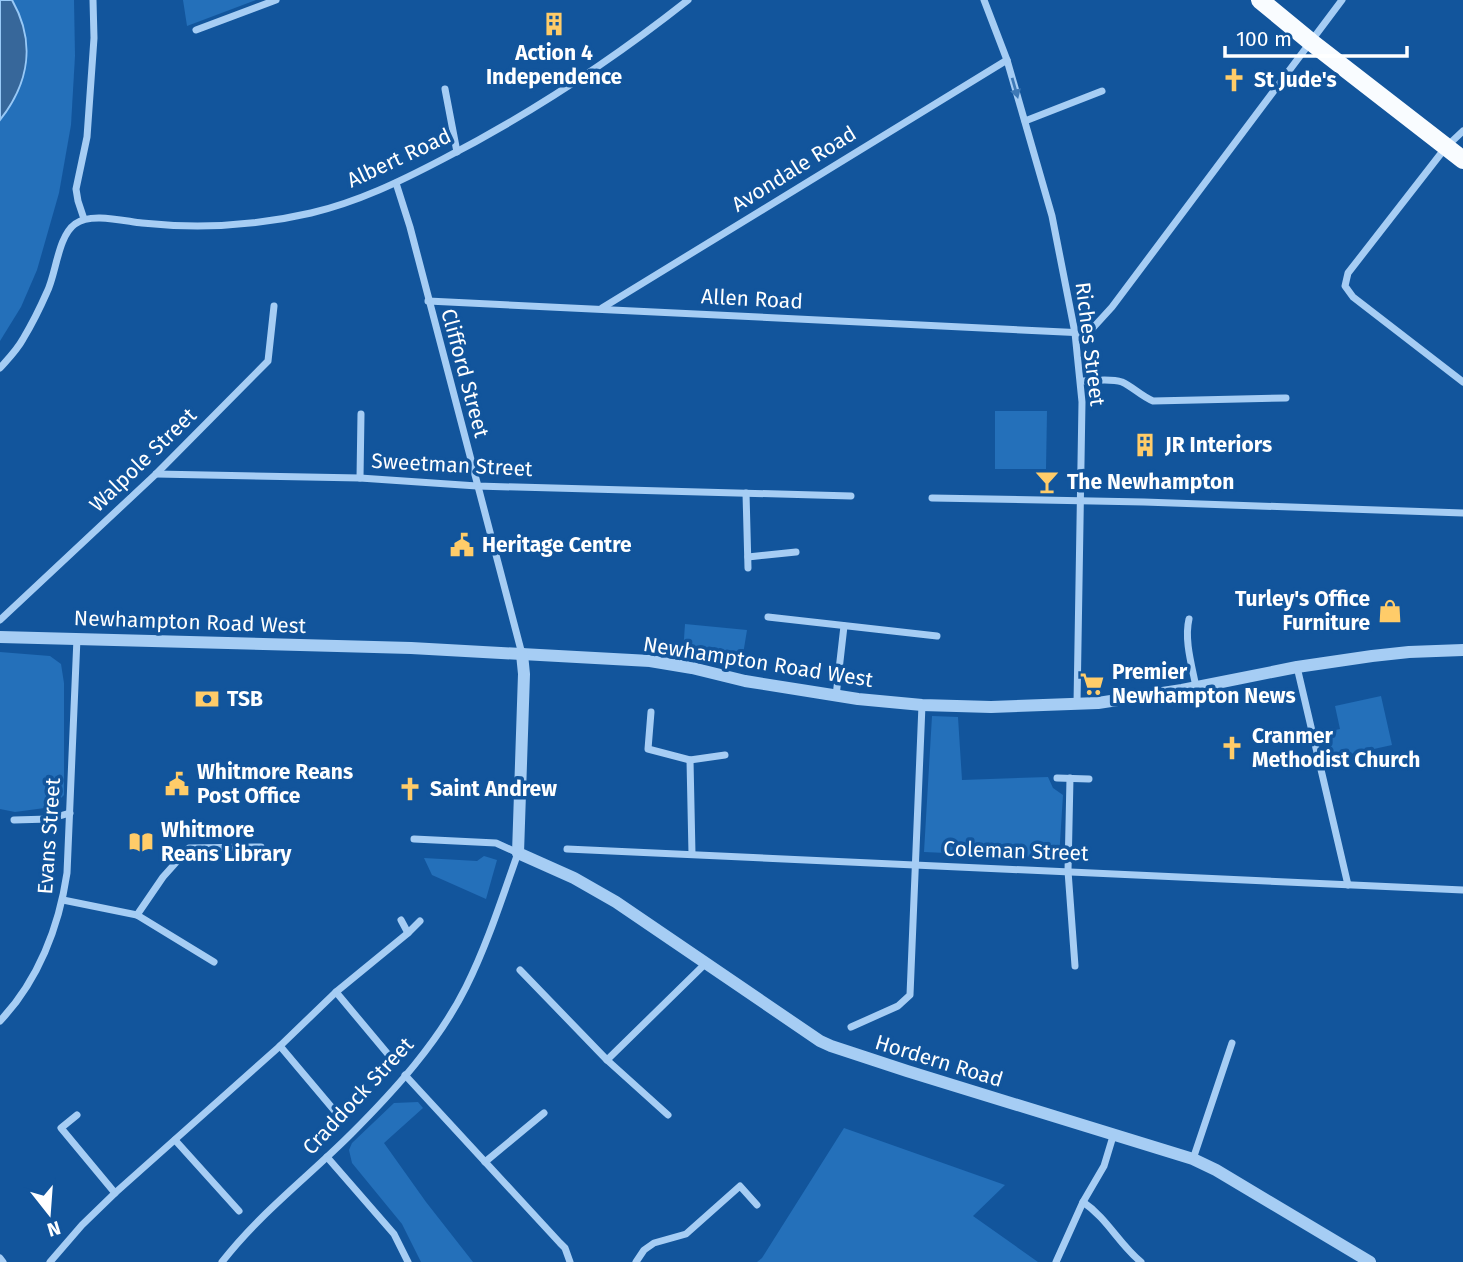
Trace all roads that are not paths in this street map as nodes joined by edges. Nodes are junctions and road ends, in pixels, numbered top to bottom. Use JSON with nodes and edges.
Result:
{"nodes":[{"id":1,"x":93,"y":0,"type":"edge"},
{"id":2,"x":276,"y":0,"type":"edge"},
{"id":3,"x":688,"y":0,"type":"edge"},
{"id":4,"x":984,"y":0,"type":"edge"},
{"id":5,"x":1260,"y":0,"type":"edge"},
{"id":6,"x":1342,"y":0,"type":"edge"},
{"id":7,"x":196,"y":30,"type":"dead end"},
{"id":8,"x":1311,"y":42,"type":"junction"},
{"id":9,"x":1007,"y":60,"type":"junction"},
{"id":10,"x":445,"y":89,"type":"dead end"},
{"id":11,"x":1102,"y":91,"type":"dead end"},
{"id":12,"x":1025,"y":121,"type":"junction"},
{"id":13,"x":1463,"y":131,"type":"edge"},
{"id":14,"x":1446,"y":148,"type":"junction"},
{"id":15,"x":457,"y":152,"type":"junction"},
{"id":16,"x":1463,"y":160,"type":"edge"},
{"id":17,"x":396,"y":183,"type":"junction"},
{"id":18,"x":84,"y":219,"type":"junction"},
{"id":19,"x":428,"y":301,"type":"junction"},
{"id":20,"x":274,"y":306,"type":"dead end"},
{"id":21,"x":601,"y":309,"type":"junction"},
{"id":22,"x":1075,"y":333,"type":"junction"},
{"id":23,"x":0,"y":368,"type":"edge"},
{"id":24,"x":1081,"y":381,"type":"junction"},
{"id":25,"x":1463,"y":382,"type":"edge"},
{"id":26,"x":1286,"y":398,"type":"dead end"},
{"id":27,"x":361,"y":414,"type":"dead end"},
{"id":28,"x":156,"y":474,"type":"junction"},
{"id":29,"x":360,"y":478,"type":"junction"},
{"id":30,"x":477,"y":486,"type":"junction"},
{"id":31,"x":746,"y":493,"type":"junction"},
{"id":32,"x":851,"y":496,"type":"dead end"},
{"id":33,"x":932,"y":498,"type":"dead end"},
{"id":34,"x":1080,"y":501,"type":"junction"},
{"id":35,"x":1463,"y":513,"type":"edge"},
{"id":36,"x":796,"y":552,"type":"dead end"},
{"id":37,"x":748,"y":557,"type":"junction"},
{"id":38,"x":748,"y":568,"type":"dead end"},
{"id":39,"x":768,"y":617,"type":"dead end"},
{"id":40,"x":1189,"y":619,"type":"dead end"},
{"id":41,"x":0,"y":620,"type":"edge"},
{"id":42,"x":844,"y":626,"type":"junction"},
{"id":43,"x":0,"y":636,"type":"edge"},
{"id":44,"x":937,"y":636,"type":"dead end"},
{"id":45,"x":77,"y":638,"type":"junction"},
{"id":46,"x":1463,"y":650,"type":"edge"},
{"id":47,"x":522,"y":654,"type":"junction"},
{"id":48,"x":1297,"y":667,"type":"junction"},
{"id":49,"x":1196,"y":687,"type":"junction"},
{"id":50,"x":836,"y":696,"type":"junction"},
{"id":51,"x":1077,"y":704,"type":"junction"},
{"id":52,"x":922,"y":705,"type":"junction"},
{"id":53,"x":651,"y":712,"type":"dead end"},
{"id":54,"x":725,"y":755,"type":"dead end"},
{"id":55,"x":690,"y":760,"type":"junction"},
{"id":56,"x":1057,"y":778,"type":"dead end"},
{"id":57,"x":1070,"y":778,"type":"junction"},
{"id":58,"x":1089,"y":779,"type":"dead end"},
{"id":59,"x":70,"y":813,"type":"junction"},
{"id":60,"x":14,"y":820,"type":"dead end"},
{"id":61,"x":414,"y":839,"type":"dead end"},
{"id":62,"x":261,"y":846,"type":"dead end"},
{"id":63,"x":567,"y":849,"type":"dead end"},
{"id":64,"x":518,"y":853,"type":"junction"},
{"id":65,"x":692,"y":854,"type":"junction"},
{"id":66,"x":915,"y":865,"type":"junction"},
{"id":67,"x":1068,"y":871,"type":"junction"},
{"id":68,"x":1348,"y":885,"type":"junction"},
{"id":69,"x":1463,"y":890,"type":"edge"},
{"id":70,"x":63,"y":900,"type":"junction"},
{"id":71,"x":137,"y":915,"type":"junction"},
{"id":72,"x":401,"y":920,"type":"dead end"},
{"id":73,"x":420,"y":920,"type":"dead end"},
{"id":74,"x":408,"y":933,"type":"junction"},
{"id":75,"x":214,"y":962,"type":"dead end"},
{"id":76,"x":706,"y":963,"type":"junction"},
{"id":77,"x":1075,"y":966,"type":"dead end"},
{"id":78,"x":520,"y":970,"type":"dead end"},
{"id":79,"x":336,"y":992,"type":"junction"},
{"id":80,"x":0,"y":1021,"type":"edge"},
{"id":81,"x":851,"y":1027,"type":"dead end"},
{"id":82,"x":1232,"y":1043,"type":"dead end"},
{"id":83,"x":279,"y":1046,"type":"junction"},
{"id":84,"x":392,"y":1059,"type":"dead end"},
{"id":85,"x":607,"y":1060,"type":"junction"},
{"id":86,"x":405,"y":1075,"type":"junction"},
{"id":87,"x":544,"y":1113,"type":"dead end"},
{"id":88,"x":77,"y":1115,"type":"dead end"},
{"id":89,"x":339,"y":1115,"type":"dead end"},
{"id":90,"x":668,"y":1115,"type":"dead end"},
{"id":91,"x":1114,"y":1133,"type":"junction"},
{"id":92,"x":175,"y":1140,"type":"junction"},
{"id":93,"x":327,"y":1157,"type":"junction"},
{"id":94,"x":1193,"y":1159,"type":"junction"},
{"id":95,"x":485,"y":1162,"type":"junction"},
{"id":96,"x":115,"y":1193,"type":"junction"},
{"id":97,"x":1083,"y":1202,"type":"junction"},
{"id":98,"x":757,"y":1205,"type":"dead end"},
{"id":99,"x":239,"y":1212,"type":"dead end"},
{"id":100,"x":50,"y":1262,"type":"edge"},
{"id":101,"x":222,"y":1262,"type":"edge"},
{"id":102,"x":408,"y":1262,"type":"edge"},
{"id":103,"x":570,"y":1262,"type":"edge"},
{"id":104,"x":636,"y":1262,"type":"edge"},
{"id":105,"x":1056,"y":1262,"type":"edge"},
{"id":106,"x":1141,"y":1262,"type":"edge"},
{"id":107,"x":1370,"y":1262,"type":"edge"}],
"edges":[{"from":1,"to":18,"type":"street"},
{"from":2,"to":7,"type":"street"},
{"from":3,"to":15,"type":"street","name":"Albert Road"},
{"from":4,"to":9,"type":"street","name":"Riches Street"},
{"from":5,"to":8,"type":"highway"},
{"from":6,"to":8,"type":"street"},
{"from":8,"to":14,"type":"highway"},
{"from":8,"to":22,"type":"street"},
{"from":9,"to":12,"type":"street","name":"Riches Street","one_way":true},
{"from":9,"to":21,"type":"street","name":"Avondale Road"},
{"from":10,"to":15,"type":"street"},
{"from":11,"to":12,"type":"street"},
{"from":12,"to":22,"type":"street","name":"Riches Street"},
{"from":13,"to":14,"type":"street"},
{"from":14,"to":16,"type":"highway"},
{"from":14,"to":25,"type":"street"},
{"from":15,"to":17,"type":"street","name":"Albert Road"},
{"from":17,"to":18,"type":"street","name":"Albert Road"},
{"from":17,"to":19,"type":"street","name":"Clifford Street"},
{"from":18,"to":23,"type":"street"},
{"from":19,"to":21,"type":"street","name":"Allen Road"},
{"from":19,"to":30,"type":"street","name":"Clifford Street"},
{"from":20,"to":28,"type":"street","name":"Walpole Street"},
{"from":21,"to":22,"type":"street","name":"Allen Road"},
{"from":22,"to":24,"type":"street","name":"Riches Street"},
{"from":24,"to":26,"type":"street"},
{"from":24,"to":34,"type":"street","name":"Riches Street"},
{"from":27,"to":29,"type":"street"},
{"from":28,"to":29,"type":"street","name":"Sweetman Street"},
{"from":28,"to":41,"type":"street","name":"Walpole Street"},
{"from":29,"to":30,"type":"street","name":"Sweetman Street"},
{"from":30,"to":31,"type":"street","name":"Sweetman Street"},
{"from":30,"to":47,"type":"street","name":"Clifford Street"},
{"from":31,"to":32,"type":"street","name":"Sweetman Street"},
{"from":31,"to":37,"type":"street"},
{"from":33,"to":34,"type":"street"},
{"from":34,"to":35,"type":"street"},
{"from":34,"to":51,"type":"street","name":"Riches Street"},
{"from":36,"to":37,"type":"street"},
{"from":37,"to":38,"type":"street"},
{"from":39,"to":42,"type":"street"},
{"from":40,"to":49,"type":"street"},
{"from":42,"to":44,"type":"street"},
{"from":42,"to":50,"type":"street"},
{"from":43,"to":45,"type":"street","name":"Newhampton Road West"},
{"from":45,"to":47,"type":"street","name":"Newhampton Road West"},
{"from":45,"to":59,"type":"street","name":"Evans Street"},
{"from":46,"to":48,"type":"street","name":"Newhampton Road West"},
{"from":47,"to":50,"type":"street","name":"Newhampton Road West"},
{"from":47,"to":64,"type":"street"},
{"from":48,"to":49,"type":"street","name":"Newhampton Road West"},
{"from":48,"to":68,"type":"street"},
{"from":49,"to":51,"type":"street","name":"Newhampton Road West"},
{"from":50,"to":52,"type":"street","name":"Newhampton Road West"},
{"from":51,"to":52,"type":"street","name":"Newhampton Road West"},
{"from":52,"to":66,"type":"street"},
{"from":53,"to":55,"type":"street"},
{"from":54,"to":55,"type":"street"},
{"from":55,"to":65,"type":"street"},
{"from":56,"to":57,"type":"street"},
{"from":57,"to":58,"type":"street"},
{"from":57,"to":67,"type":"street"},
{"from":59,"to":60,"type":"street"},
{"from":59,"to":70,"type":"street","name":"Evans Street"},
{"from":61,"to":64,"type":"street"},
{"from":62,"to":71,"type":"street"},
{"from":63,"to":65,"type":"street","name":"Coleman Street"},
{"from":64,"to":76,"type":"street","name":"Hordern Road"},
{"from":64,"to":86,"type":"street","name":"Craddock Street"},
{"from":65,"to":66,"type":"street","name":"Coleman Street"},
{"from":66,"to":67,"type":"street","name":"Coleman Street"},
{"from":66,"to":81,"type":"street"},
{"from":67,"to":68,"type":"street","name":"Coleman Street"},
{"from":67,"to":77,"type":"street"},
{"from":68,"to":69,"type":"street","name":"Coleman Street"},
{"from":70,"to":71,"type":"street"},
{"from":70,"to":80,"type":"street","name":"Evans Street"},
{"from":71,"to":75,"type":"street"},
{"from":72,"to":74,"type":"street"},
{"from":73,"to":74,"type":"street"},
{"from":74,"to":79,"type":"street"},
{"from":76,"to":85,"type":"street"},
{"from":76,"to":91,"type":"street","name":"Hordern Road"},
{"from":78,"to":85,"type":"street"},
{"from":79,"to":83,"type":"street"},
{"from":79,"to":84,"type":"street"},
{"from":82,"to":94,"type":"street"},
{"from":83,"to":89,"type":"street"},
{"from":83,"to":92,"type":"street"},
{"from":85,"to":90,"type":"street"},
{"from":86,"to":93,"type":"street","name":"Craddock Street"},
{"from":86,"to":95,"type":"street"},
{"from":87,"to":95,"type":"street"},
{"from":88,"to":96,"type":"street"},
{"from":91,"to":94,"type":"street","name":"Hordern Road"},
{"from":91,"to":97,"type":"street"},
{"from":92,"to":96,"type":"street"},
{"from":92,"to":99,"type":"street"},
{"from":93,"to":101,"type":"street","name":"Craddock Street"},
{"from":93,"to":102,"type":"street"},
{"from":94,"to":107,"type":"street","name":"Hordern Road"},
{"from":95,"to":103,"type":"street"},
{"from":96,"to":100,"type":"street"},
{"from":97,"to":105,"type":"street"},
{"from":97,"to":106,"type":"street"},
{"from":98,"to":104,"type":"street"}]}
